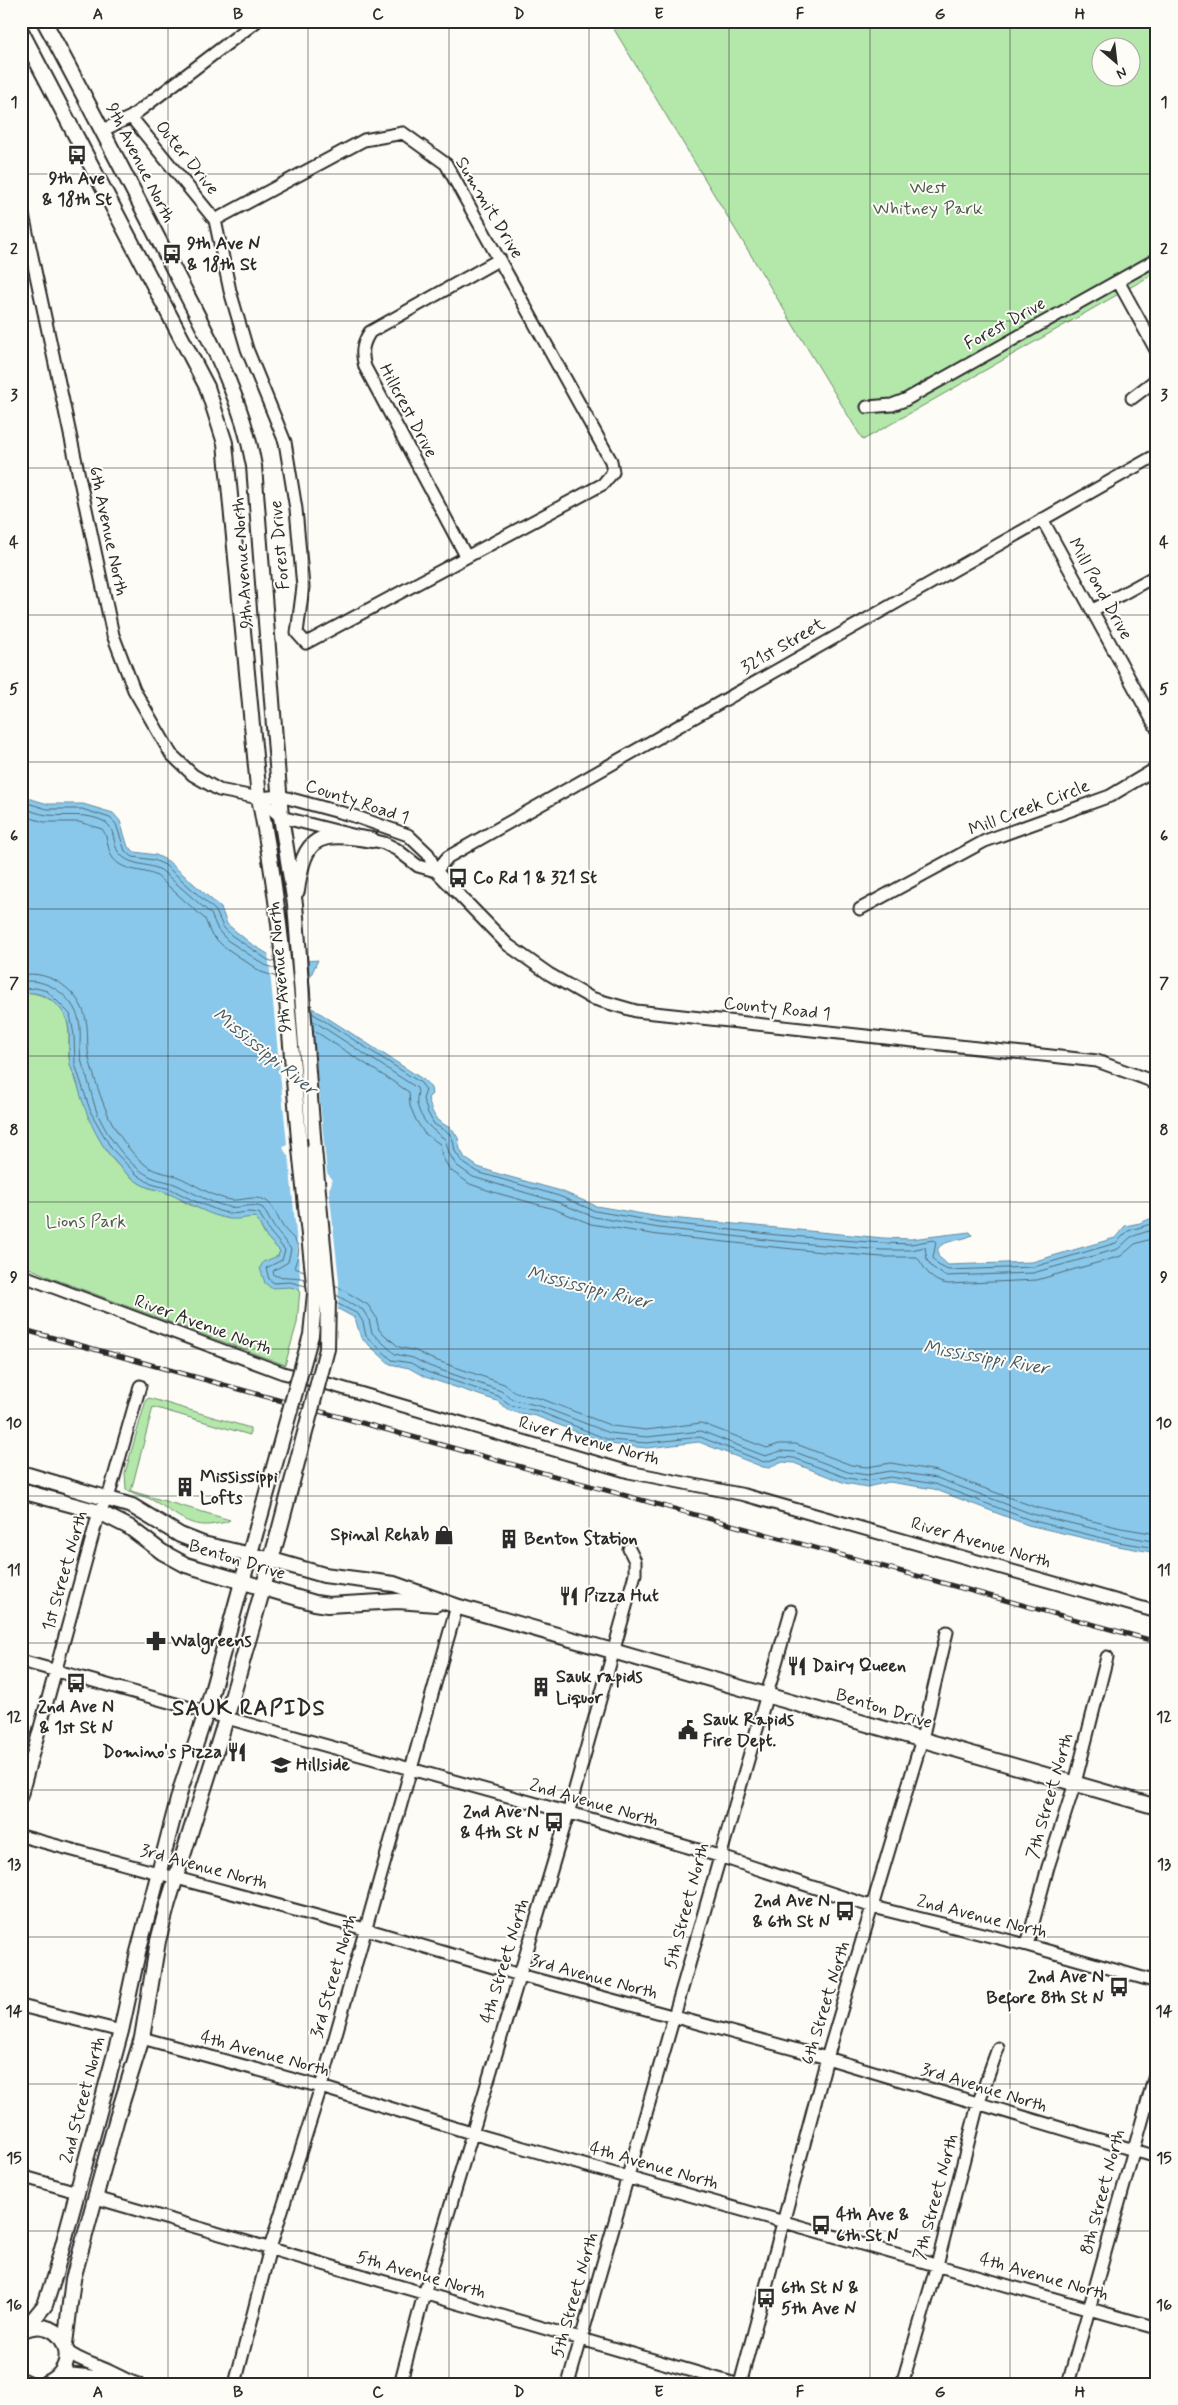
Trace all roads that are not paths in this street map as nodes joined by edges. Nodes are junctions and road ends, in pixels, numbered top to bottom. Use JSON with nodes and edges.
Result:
{"nodes":[{"id":1,"x":44,"y":21,"type":"edge"},
{"id":2,"x":257,"y":21,"type":"edge"},
{"id":3,"x":21,"y":31,"type":"edge"},
{"id":4,"x":131,"y":117,"type":"junction"},
{"id":5,"x":103,"y":130,"type":"junction"},
{"id":6,"x":21,"y":205,"type":"edge"},
{"id":7,"x":215,"y":220,"type":"junction"},
{"id":8,"x":1157,"y":259,"type":"edge"},
{"id":9,"x":500,"y":260,"type":"junction"},
{"id":10,"x":1118,"y":281,"type":"junction"},
{"id":11,"x":1157,"y":352,"type":"edge"},
{"id":12,"x":1157,"y":379,"type":"edge"},
{"id":13,"x":1132,"y":398,"type":"dead end"},
{"id":14,"x":867,"y":407,"type":"dead end"},
{"id":15,"x":1152,"y":458,"type":"dead end"},
{"id":16,"x":613,"y":472,"type":"joint"},
{"id":17,"x":1042,"y":519,"type":"junction"},
{"id":18,"x":466,"y":556,"type":"junction"},
{"id":19,"x":1157,"y":575,"type":"edge"},
{"id":20,"x":1092,"y":610,"type":"junction"},
{"id":21,"x":1157,"y":729,"type":"edge"},
{"id":22,"x":1157,"y":768,"type":"edge"},
{"id":23,"x":280,"y":796,"type":"junction"},
{"id":24,"x":259,"y":798,"type":"junction"},
{"id":25,"x":281,"y":816,"type":"junction"},
{"id":26,"x":372,"y":840,"type":"junction"},
{"id":27,"x":436,"y":871,"type":"junction"},
{"id":28,"x":295,"y":904,"type":"junction"},
{"id":29,"x":860,"y":909,"type":"dead end"},
{"id":30,"x":1157,"y":1086,"type":"edge"},
{"id":31,"x":21,"y":1276,"type":"edge"},
{"id":32,"x":140,"y":1386,"type":"dead end"},
{"id":33,"x":21,"y":1473,"type":"edge"},
{"id":34,"x":21,"y":1491,"type":"edge"},
{"id":35,"x":108,"y":1498,"type":"junction"},
{"id":36,"x":98,"y":1512,"type":"junction"},
{"id":37,"x":257,"y":1528,"type":"joint"},
{"id":38,"x":629,"y":1549,"type":"dead end"},
{"id":39,"x":249,"y":1556,"type":"junction"},
{"id":40,"x":272,"y":1560,"type":"junction"},
{"id":41,"x":242,"y":1581,"type":"junction"},
{"id":42,"x":264,"y":1588,"type":"junction"},
{"id":43,"x":457,"y":1606,"type":"junction"},
{"id":44,"x":791,"y":1611,"type":"dead end"},
{"id":45,"x":1157,"y":1612,"type":"edge"},
{"id":46,"x":947,"y":1632,"type":"dead end"},
{"id":47,"x":613,"y":1650,"type":"junction"},
{"id":48,"x":1107,"y":1657,"type":"dead end"},
{"id":49,"x":21,"y":1661,"type":"edge"},
{"id":50,"x":54,"y":1671,"type":"junction"},
{"id":51,"x":766,"y":1693,"type":"junction"},
{"id":52,"x":206,"y":1714,"type":"junction"},
{"id":53,"x":226,"y":1719,"type":"junction"},
{"id":54,"x":922,"y":1740,"type":"junction"},
{"id":55,"x":409,"y":1768,"type":"junction"},
{"id":56,"x":1075,"y":1783,"type":"junction"},
{"id":57,"x":21,"y":1797,"type":"edge"},
{"id":58,"x":1157,"y":1807,"type":"edge"},
{"id":59,"x":568,"y":1814,"type":"junction"},
{"id":60,"x":21,"y":1836,"type":"edge"},
{"id":61,"x":718,"y":1856,"type":"junction"},
{"id":62,"x":158,"y":1874,"type":"junction"},
{"id":63,"x":176,"y":1877,"type":"junction"},
{"id":64,"x":874,"y":1907,"type":"junction"},
{"id":65,"x":365,"y":1929,"type":"junction"},
{"id":66,"x":1027,"y":1945,"type":"junction"},
{"id":67,"x":520,"y":1975,"type":"junction"},
{"id":68,"x":1157,"y":1982,"type":"edge"},
{"id":69,"x":21,"y":2006,"type":"edge"},
{"id":70,"x":675,"y":2016,"type":"junction"},
{"id":71,"x":121,"y":2031,"type":"junction"},
{"id":72,"x":142,"y":2038,"type":"junction"},
{"id":73,"x":998,"y":2048,"type":"dead end"},
{"id":74,"x":827,"y":2058,"type":"junction"},
{"id":75,"x":1157,"y":2068,"type":"edge"},
{"id":76,"x":320,"y":2087,"type":"junction"},
{"id":77,"x":978,"y":2104,"type":"junction"},
{"id":78,"x":471,"y":2133,"type":"junction"},
{"id":79,"x":1132,"y":2150,"type":"junction"},
{"id":80,"x":1157,"y":2157,"type":"edge"},
{"id":81,"x":21,"y":2176,"type":"edge"},
{"id":82,"x":627,"y":2177,"type":"junction"},
{"id":83,"x":77,"y":2192,"type":"junction"},
{"id":84,"x":96,"y":2198,"type":"junction"},
{"id":85,"x":784,"y":2221,"type":"junction"},
{"id":86,"x":270,"y":2248,"type":"junction"},
{"id":87,"x":937,"y":2265,"type":"junction"},
{"id":88,"x":424,"y":2294,"type":"junction"},
{"id":89,"x":1089,"y":2308,"type":"junction"},
{"id":90,"x":1157,"y":2328,"type":"edge"},
{"id":91,"x":24,"y":2330,"type":"edge"},
{"id":92,"x":580,"y":2340,"type":"junction"},
{"id":93,"x":66,"y":2347,"type":"junction"},
{"id":94,"x":122,"y":2379,"type":"junction"},
{"id":95,"x":21,"y":2380,"type":"edge"},
{"id":96,"x":53,"y":2380,"type":"edge"},
{"id":97,"x":30,"y":2384,"type":"edge"},
{"id":98,"x":138,"y":2384,"type":"edge"},
{"id":99,"x":235,"y":2384,"type":"edge"},
{"id":100,"x":400,"y":2384,"type":"edge"},
{"id":101,"x":568,"y":2384,"type":"edge"},
{"id":102,"x":738,"y":2384,"type":"edge"},
{"id":103,"x":902,"y":2384,"type":"edge"},
{"id":104,"x":1068,"y":2384,"type":"edge"}],
"edges":[{"from":1,"to":5,"type":"main road","name":"9th Avenue North"},
{"from":2,"to":4,"type":"street"},
{"from":3,"to":24,"type":"main road","name":"9th Avenue North"},
{"from":4,"to":5,"type":"street"},
{"from":4,"to":7,"type":"street","name":"Outer Drive"},
{"from":5,"to":23,"type":"main road","name":"9th Avenue North"},
{"from":6,"to":24,"type":"street","name":"6th Avenue North"},
{"from":7,"to":9,"type":"street","name":"Summit Drive"},
{"from":7,"to":18,"type":"street","name":"Forest Drive"},
{"from":8,"to":10,"type":"street","name":"Forest Drive"},
{"from":9,"to":16,"type":"street","name":"Summit Drive"},
{"from":9,"to":18,"type":"street","name":"Hillcrest Drive"},
{"from":10,"to":11,"type":"street"},
{"from":10,"to":14,"type":"street","name":"Forest Drive"},
{"from":12,"to":13,"type":"street"},
{"from":15,"to":17,"type":"street","name":"321st Street"},
{"from":16,"to":18,"type":"street","name":"Forest Drive"},
{"from":17,"to":20,"type":"street","name":"Mill Pond Drive"},
{"from":17,"to":27,"type":"street","name":"321st Street"},
{"from":19,"to":20,"type":"street"},
{"from":20,"to":21,"type":"street","name":"Mill Pond Drive"},
{"from":22,"to":29,"type":"street","name":"Mill Creek Circle"},
{"from":23,"to":24,"type":"street"},
{"from":23,"to":25,"type":"main road","name":"9th Avenue North"},
{"from":23,"to":27,"type":"street","name":"County Road 1"},
{"from":24,"to":25,"type":"street"},
{"from":24,"to":37,"type":"main road","name":"9th Avenue North","bridge":true},
{"from":25,"to":26,"type":"street","name":"County Road 1"},
{"from":25,"to":28,"type":"main road","name":"9th Avenue North"},
{"from":26,"to":27,"type":"street","name":"County Road 1"},
{"from":26,"to":28,"type":"main road"},
{"from":27,"to":30,"type":"street","name":"County Road 1"},
{"from":28,"to":40,"type":"main road","name":"9th Avenue North","bridge":true},
{"from":31,"to":45,"type":"street","name":"River Avenue North"},
{"from":32,"to":35,"type":"street","name":"1st Street North"},
{"from":33,"to":35,"type":"main road","name":"Benton Drive"},
{"from":34,"to":36,"type":"main road","name":"Benton Drive"},
{"from":35,"to":36,"type":"street","name":"1st Street North"},
{"from":35,"to":39,"type":"main road","name":"Benton Drive"},
{"from":36,"to":41,"type":"main road","name":"Benton Drive"},
{"from":36,"to":50,"type":"street","name":"1st Street North"},
{"from":37,"to":39,"type":"main road","name":"2nd Street North"},
{"from":38,"to":47,"type":"street","name":"4th Street North"},
{"from":39,"to":40,"type":"main road","name":"Benton Drive"},
{"from":39,"to":41,"type":"main road","name":"2nd Street North"},
{"from":40,"to":42,"type":"main road"},
{"from":40,"to":43,"type":"main road","name":"Benton Drive"},
{"from":41,"to":42,"type":"main road","name":"Benton Drive"},
{"from":41,"to":52,"type":"main road","name":"2nd Street North"},
{"from":42,"to":43,"type":"main road","name":"Benton Drive"},
{"from":42,"to":53,"type":"main road"},
{"from":43,"to":47,"type":"main road","name":"Benton Drive"},
{"from":43,"to":55,"type":"street","name":"3rd Street North"},
{"from":44,"to":51,"type":"street","name":"5th Street North"},
{"from":46,"to":54,"type":"street","name":"6th Street North"},
{"from":47,"to":51,"type":"main road","name":"Benton Drive"},
{"from":47,"to":59,"type":"street","name":"4th Street North"},
{"from":48,"to":56,"type":"street","name":"7th Street North"},
{"from":49,"to":50,"type":"street","name":"2nd Avenue North"},
{"from":50,"to":52,"type":"street","name":"2nd Avenue North"},
{"from":50,"to":57,"type":"street","name":"1st Street North"},
{"from":51,"to":54,"type":"main road","name":"Benton Drive"},
{"from":51,"to":61,"type":"street","name":"5th Street North"},
{"from":52,"to":53,"type":"street","name":"2nd Avenue North"},
{"from":52,"to":62,"type":"main road","name":"2nd Street North"},
{"from":53,"to":55,"type":"street","name":"2nd Avenue North"},
{"from":53,"to":63,"type":"main road"},
{"from":54,"to":56,"type":"main road","name":"Benton Drive"},
{"from":54,"to":64,"type":"street","name":"6th Street North"},
{"from":55,"to":59,"type":"street","name":"2nd Avenue North"},
{"from":55,"to":65,"type":"street","name":"3rd Street North"},
{"from":56,"to":58,"type":"main road","name":"Benton Drive"},
{"from":56,"to":66,"type":"street","name":"7th Street North"},
{"from":59,"to":61,"type":"street","name":"2nd Avenue North"},
{"from":59,"to":67,"type":"street","name":"4th Street North"},
{"from":60,"to":62,"type":"street","name":"3rd Avenue North"},
{"from":61,"to":64,"type":"street","name":"2nd Avenue North"},
{"from":61,"to":70,"type":"street","name":"5th Street North"},
{"from":62,"to":63,"type":"street","name":"3rd Avenue North"},
{"from":62,"to":71,"type":"main road","name":"2nd Street North"},
{"from":63,"to":65,"type":"street","name":"3rd Avenue North"},
{"from":63,"to":72,"type":"main road"},
{"from":64,"to":66,"type":"street","name":"2nd Avenue North"},
{"from":64,"to":74,"type":"street","name":"6th Street North"},
{"from":65,"to":67,"type":"street","name":"3rd Avenue North"},
{"from":65,"to":76,"type":"street","name":"3rd Street North"},
{"from":66,"to":68,"type":"street","name":"2nd Avenue North"},
{"from":67,"to":70,"type":"street","name":"3rd Avenue North"},
{"from":67,"to":78,"type":"street","name":"4th Street North"},
{"from":69,"to":71,"type":"street"},
{"from":70,"to":74,"type":"street","name":"3rd Avenue North"},
{"from":70,"to":82,"type":"street","name":"5th Street North"},
{"from":71,"to":83,"type":"main road","name":"2nd Street North"},
{"from":72,"to":76,"type":"street","name":"4th Avenue North"},
{"from":72,"to":84,"type":"main road"},
{"from":73,"to":77,"type":"street","name":"7th Street North"},
{"from":74,"to":77,"type":"street","name":"3rd Avenue North"},
{"from":74,"to":85,"type":"street","name":"6th Street North"},
{"from":75,"to":79,"type":"street","name":"8th Street North"},
{"from":76,"to":78,"type":"street","name":"4th Avenue North"},
{"from":76,"to":86,"type":"street","name":"3rd Street North"},
{"from":77,"to":79,"type":"street","name":"3rd Avenue North"},
{"from":77,"to":87,"type":"street","name":"7th Street North"},
{"from":78,"to":82,"type":"street","name":"4th Avenue North"},
{"from":78,"to":88,"type":"street","name":"4th Street North"},
{"from":79,"to":80,"type":"street","name":"3rd Avenue North"},
{"from":79,"to":89,"type":"street","name":"8th Street North"},
{"from":81,"to":83,"type":"street"},
{"from":82,"to":85,"type":"street","name":"4th Avenue North"},
{"from":82,"to":92,"type":"street","name":"5th Street North"},
{"from":83,"to":91,"type":"main road","name":"2nd Street North"},
{"from":84,"to":86,"type":"street","name":"5th Avenue North"},
{"from":84,"to":93,"type":"main road"},
{"from":85,"to":87,"type":"street","name":"4th Avenue North"},
{"from":85,"to":102,"type":"street","name":"6th Street North"},
{"from":86,"to":88,"type":"street","name":"5th Avenue North"},
{"from":86,"to":99,"type":"street","name":"3rd Street North"},
{"from":87,"to":89,"type":"street","name":"4th Avenue North"},
{"from":87,"to":103,"type":"street","name":"7th Street North"},
{"from":88,"to":92,"type":"street","name":"5th Avenue North"},
{"from":88,"to":100,"type":"street","name":"4th Street North"},
{"from":89,"to":90,"type":"street","name":"4th Avenue North"},
{"from":89,"to":104,"type":"street","name":"8th Street North"},
{"from":91,"to":93,"type":"main road"},
{"from":92,"to":101,"type":"street","name":"5th Street North"},
{"from":92,"to":102,"type":"street","name":"5th Avenue North"},
{"from":93,"to":94,"type":"street"},
{"from":93,"to":96,"type":"main road"},
{"from":94,"to":96,"type":"street"},
{"from":94,"to":98,"type":"street"},
{"from":95,"to":97,"type":"main road"}]}
